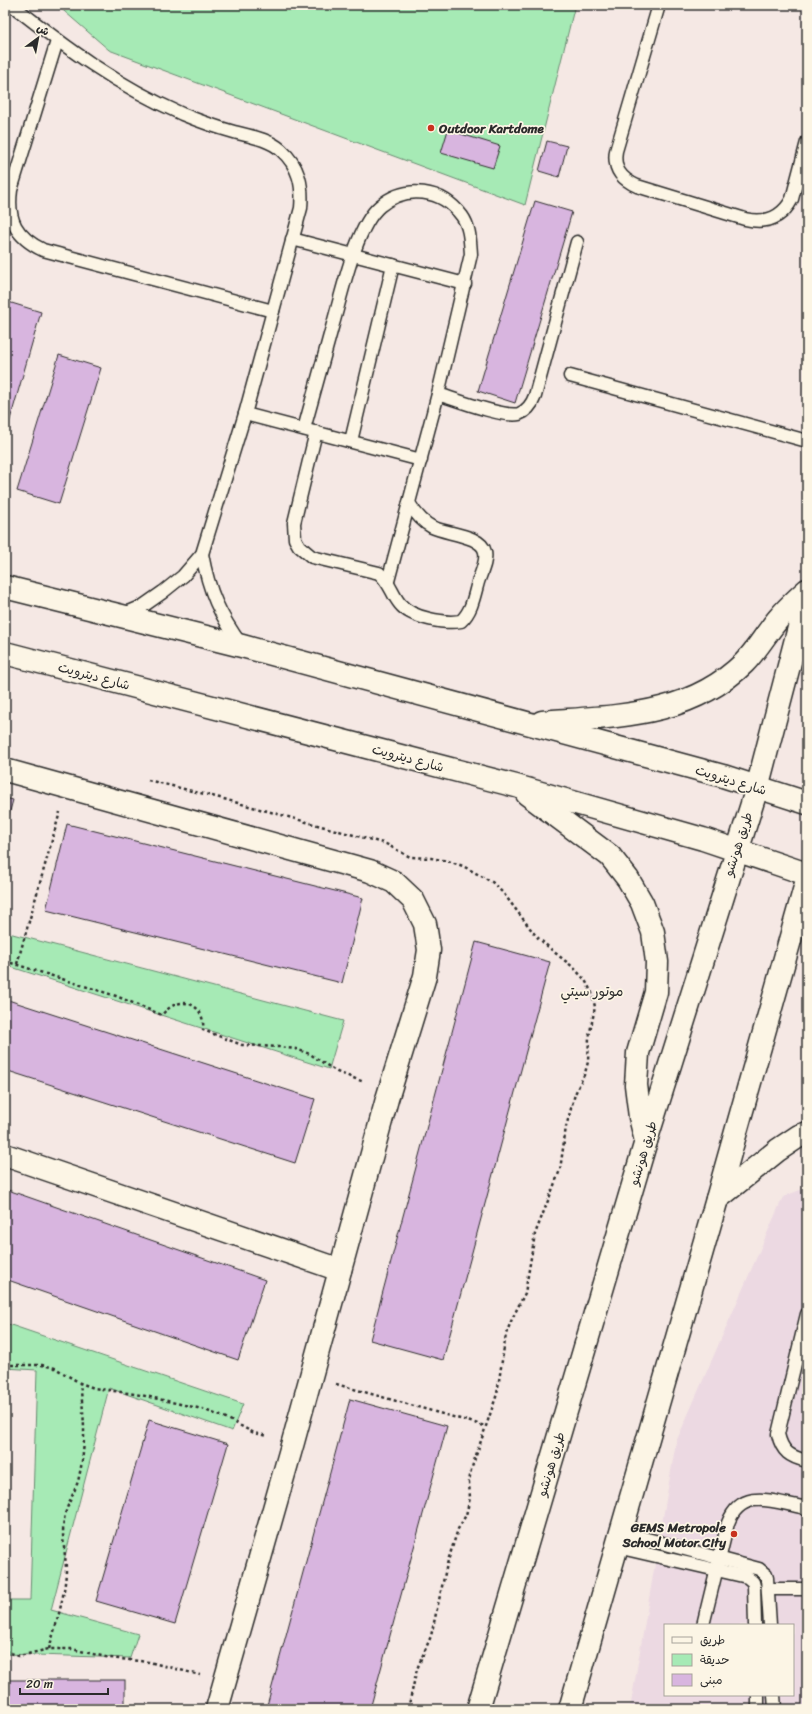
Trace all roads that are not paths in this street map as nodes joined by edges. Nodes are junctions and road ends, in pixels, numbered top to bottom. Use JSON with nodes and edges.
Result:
{"nodes":[{"id":1,"x":12,"y":5,"type":"edge"},
{"id":2,"x":659,"y":5,"type":"edge"},
{"id":3,"x":57,"y":41,"type":"junction"},
{"id":4,"x":807,"y":142,"type":"edge"},
{"id":5,"x":805,"y":155,"type":"edge"},
{"id":6,"x":292,"y":239,"type":"junction"},
{"id":7,"x":577,"y":242,"type":"dead end"},
{"id":8,"x":353,"y":254,"type":"junction"},
{"id":9,"x":393,"y":265,"type":"junction"},
{"id":10,"x":465,"y":284,"type":"junction"},
{"id":11,"x":273,"y":311,"type":"junction"},
{"id":12,"x":570,"y":376,"type":"dead end"},
{"id":13,"x":438,"y":394,"type":"junction"},
{"id":14,"x":245,"y":414,"type":"junction"},
{"id":15,"x":304,"y":429,"type":"junction"},
{"id":16,"x":316,"y":432,"type":"junction"},
{"id":17,"x":351,"y":441,"type":"junction"},
{"id":18,"x":807,"y":441,"type":"edge"},
{"id":19,"x":421,"y":460,"type":"junction"},
{"id":20,"x":409,"y":503,"type":"junction"},
{"id":21,"x":202,"y":554,"type":"junction"},
{"id":22,"x":388,"y":581,"type":"junction"},
{"id":23,"x":5,"y":587,"type":"edge"},
{"id":24,"x":807,"y":590,"type":"edge"},
{"id":25,"x":807,"y":597,"type":"edge"},
{"id":26,"x":121,"y":616,"type":"junction"},
{"id":27,"x":242,"y":646,"type":"junction"},
{"id":28,"x":5,"y":653,"type":"edge"},
{"id":29,"x":526,"y":723,"type":"junction"},
{"id":30,"x":5,"y":770,"type":"edge"},
{"id":31,"x":516,"y":786,"type":"junction"},
{"id":32,"x":757,"y":788,"type":"junction"},
{"id":33,"x":807,"y":803,"type":"edge"},
{"id":34,"x":736,"y":850,"type":"junction"},
{"id":35,"x":807,"y":874,"type":"edge"},
{"id":36,"x":807,"y":880,"type":"edge"},
{"id":37,"x":807,"y":1133,"type":"edge"},
{"id":38,"x":646,"y":1142,"type":"junction"},
{"id":39,"x":5,"y":1155,"type":"edge"},
{"id":40,"x":717,"y":1198,"type":"junction"},
{"id":41,"x":340,"y":1270,"type":"junction"},
{"id":42,"x":807,"y":1314,"type":"edge"},
{"id":43,"x":807,"y":1461,"type":"edge"},
{"id":44,"x":807,"y":1510,"type":"edge"},
{"id":45,"x":619,"y":1539,"type":"junction"},
{"id":46,"x":718,"y":1558,"type":"junction"},
{"id":47,"x":715,"y":1570,"type":"junction"},
{"id":48,"x":768,"y":1589,"type":"junction"},
{"id":49,"x":807,"y":1589,"type":"edge"},
{"id":50,"x":703,"y":1624,"type":"edge"},
{"id":51,"x":755,"y":1624,"type":"edge"},
{"id":52,"x":770,"y":1624,"type":"edge"},
{"id":53,"x":758,"y":1696,"type":"edge"},
{"id":54,"x":774,"y":1696,"type":"edge"},
{"id":55,"x":217,"y":1709,"type":"edge"},
{"id":56,"x":478,"y":1709,"type":"edge"},
{"id":57,"x":570,"y":1709,"type":"edge"},
{"id":58,"x":758,"y":1709,"type":"edge"},
{"id":59,"x":775,"y":1709,"type":"edge"}],
"edges":[{"from":1,"to":3,"type":"lane"},
{"from":2,"to":5,"type":"lane"},
{"from":3,"to":6,"type":"lane"},
{"from":3,"to":11,"type":"lane"},
{"from":4,"to":5,"type":"lane"},
{"from":6,"to":8,"type":"lane"},
{"from":6,"to":11,"type":"lane"},
{"from":7,"to":13,"type":"lane"},
{"from":8,"to":9,"type":"lane"},
{"from":8,"to":10,"type":"lane"},
{"from":8,"to":15,"type":"lane"},
{"from":9,"to":10,"type":"lane"},
{"from":9,"to":17,"type":"lane"},
{"from":10,"to":13,"type":"lane"},
{"from":11,"to":14,"type":"lane"},
{"from":12,"to":18,"type":"lane"},
{"from":13,"to":19,"type":"lane"},
{"from":14,"to":15,"type":"lane"},
{"from":14,"to":21,"type":"lane"},
{"from":15,"to":16,"type":"lane"},
{"from":16,"to":17,"type":"lane"},
{"from":16,"to":22,"type":"lane"},
{"from":17,"to":19,"type":"lane"},
{"from":19,"to":20,"type":"lane"},
{"from":20,"to":22,"type":"lane"},
{"from":20,"to":22,"type":"lane"},
{"from":21,"to":26,"type":"lane"},
{"from":21,"to":27,"type":"lane"},
{"from":23,"to":26,"type":"street","name":"شارع ديترويت"},
{"from":24,"to":29,"type":"street"},
{"from":25,"to":32,"type":"street","name":"طريق هونشو"},
{"from":26,"to":27,"type":"street","name":"شارع ديترويت"},
{"from":27,"to":29,"type":"street","name":"شارع ديترويت"},
{"from":28,"to":31,"type":"street","name":"شارع ديترويت"},
{"from":29,"to":32,"type":"street","name":"شارع ديترويت"},
{"from":30,"to":41,"type":"street"},
{"from":31,"to":34,"type":"street","name":"شارع ديترويت"},
{"from":31,"to":38,"type":"street"},
{"from":32,"to":33,"type":"street","name":"شارع ديترويت"},
{"from":32,"to":34,"type":"street","name":"طريق هونشو"},
{"from":34,"to":35,"type":"street","name":"شارع ديترويت"},
{"from":34,"to":38,"type":"street","name":"طريق هونشو"},
{"from":36,"to":40,"type":"street"},
{"from":37,"to":40,"type":"street"},
{"from":38,"to":56,"type":"street","name":"طريق هونشو"},
{"from":39,"to":41,"type":"street"},
{"from":40,"to":45,"type":"street"},
{"from":41,"to":55,"type":"street"},
{"from":42,"to":43,"type":"lane"},
{"from":44,"to":46,"type":"lane"},
{"from":45,"to":46,"type":"lane"},
{"from":45,"to":47,"type":"lane"},
{"from":45,"to":57,"type":"street"},
{"from":46,"to":47,"type":"lane"},
{"from":46,"to":48,"type":"lane"},
{"from":47,"to":50,"type":"lane"},
{"from":47,"to":51,"type":"lane"},
{"from":48,"to":49,"type":"lane"},
{"from":48,"to":52,"type":"lane"},
{"from":53,"to":58,"type":"lane"},
{"from":54,"to":59,"type":"lane"}]}
